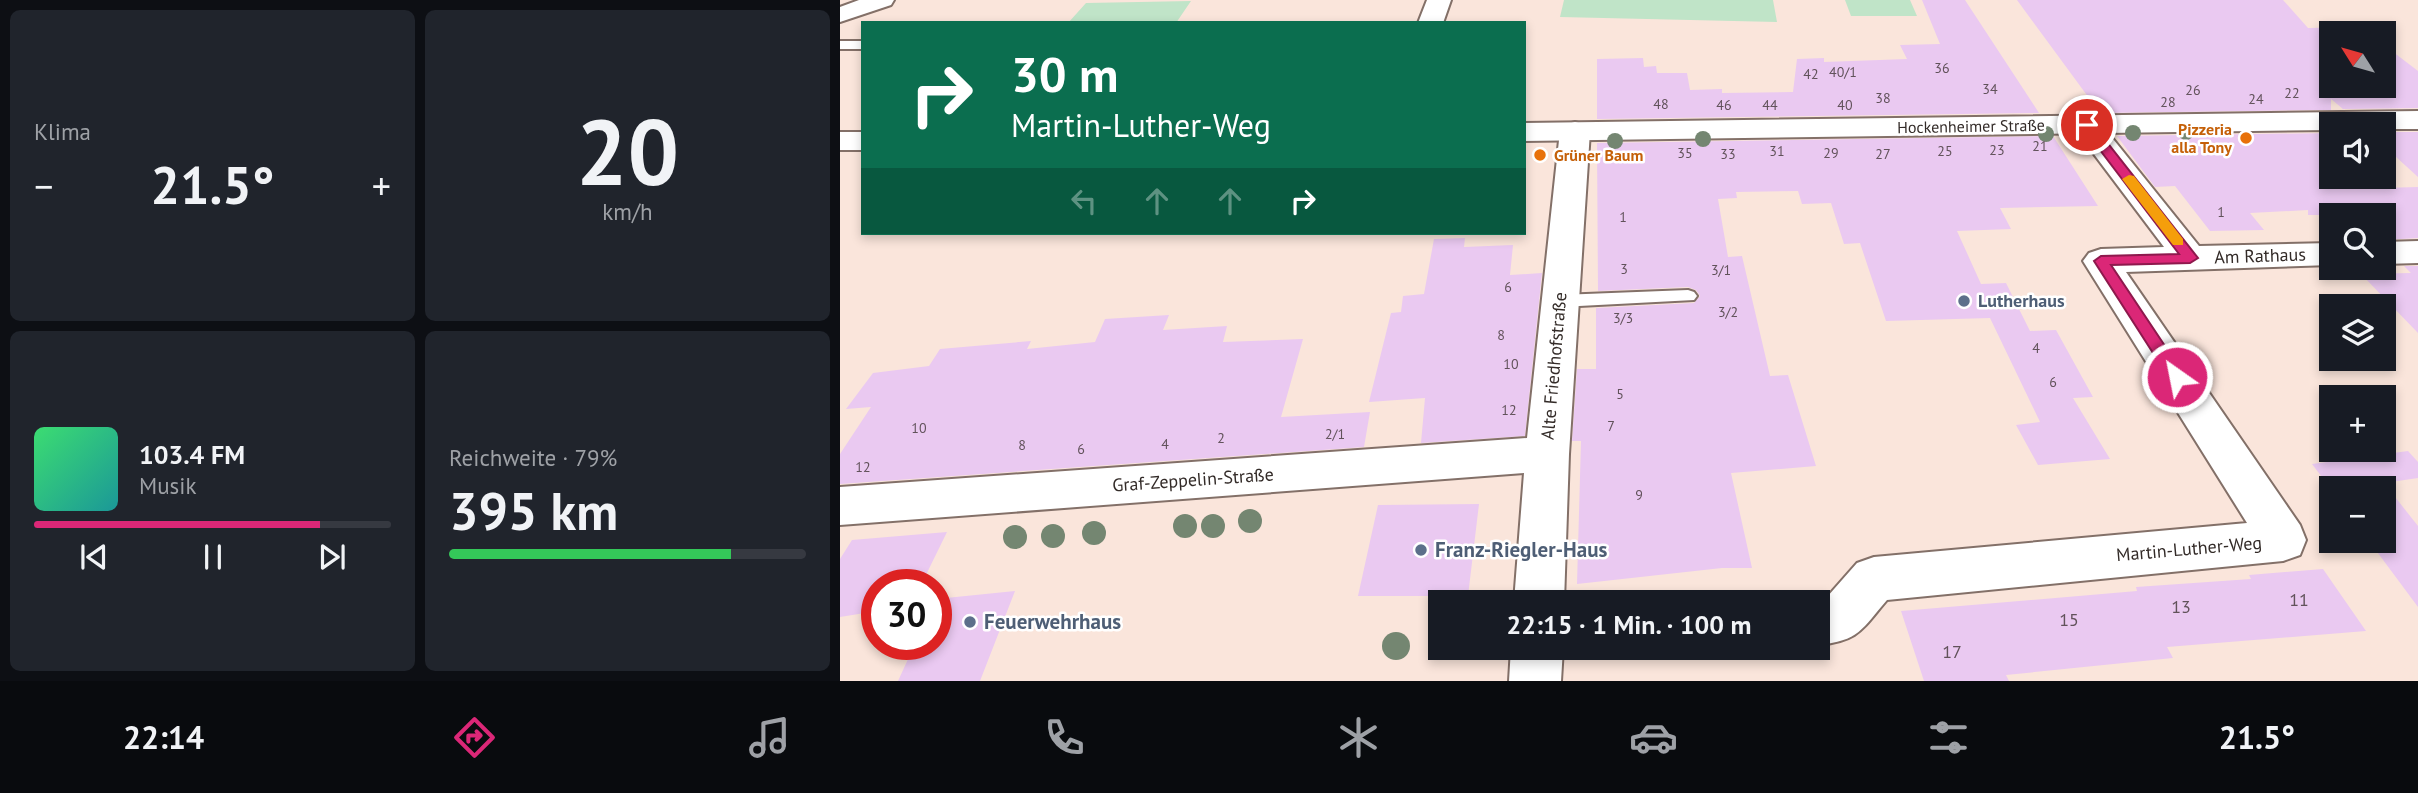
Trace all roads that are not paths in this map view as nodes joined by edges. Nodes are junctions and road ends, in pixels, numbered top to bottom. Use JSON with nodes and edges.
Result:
{"nodes":[{"id":1,"x":882,"y":0,"type":"edge"},
{"id":2,"x":1439,"y":0,"type":"edge"},
{"id":3,"x":840,"y":15,"type":"edge"},
{"id":4,"x":1431,"y":21,"type":"edge"},
{"id":5,"x":840,"y":45,"type":"edge"},
{"id":6,"x":861,"y":45,"type":"edge"},
{"id":7,"x":2418,"y":120,"type":"edge"},
{"id":8,"x":2087,"y":125,"type":"junction"},
{"id":9,"x":1574,"y":131,"type":"junction"},
{"id":10,"x":1526,"y":132,"type":"edge"},
{"id":11,"x":840,"y":141,"type":"edge"},
{"id":12,"x":861,"y":141,"type":"edge"},
{"id":13,"x":2418,"y":252,"type":"edge"},
{"id":14,"x":2396,"y":253,"type":"edge"},
{"id":15,"x":2319,"y":254,"type":"edge"},
{"id":16,"x":2190,"y":258,"type":"junction"},
{"id":17,"x":1688,"y":296,"type":"dead end"},
{"id":18,"x":1560,"y":301,"type":"junction"},
{"id":19,"x":1547,"y":454,"type":"junction"},
{"id":20,"x":840,"y":506,"type":"edge"},
{"id":21,"x":1540,"y":590,"type":"edge"},
{"id":22,"x":1830,"y":620,"type":"edge"},
{"id":23,"x":1536,"y":660,"type":"edge"},
{"id":24,"x":1535,"y":681,"type":"edge"}],
"edges":[{"from":1,"to":3,"type":"street"},
{"from":2,"to":4,"type":"street"},
{"from":5,"to":6,"type":"lane"},
{"from":7,"to":8,"type":"street","name":"Hockenheimer Straße"},
{"from":8,"to":9,"type":"street","name":"Hockenheimer Straße"},
{"from":8,"to":16,"type":"street","name":"Am Rathaus"},
{"from":9,"to":10,"type":"street","name":"Hockenheimer Straße"},
{"from":9,"to":18,"type":"street","name":"Alte Friedhofstraße"},
{"from":11,"to":12,"type":"street"},
{"from":13,"to":14,"type":"street"},
{"from":15,"to":16,"type":"street","name":"Am Rathaus"},
{"from":16,"to":22,"type":"street","name":"Martin-Luther-Weg"},
{"from":17,"to":18,"type":"lane"},
{"from":18,"to":19,"type":"street","name":"Alte Friedhofstraße"},
{"from":19,"to":20,"type":"street","name":"Graf-Zeppelin-Straße"},
{"from":19,"to":21,"type":"street","name":"Alte Friedhofstraße"},
{"from":23,"to":24,"type":"street"}]}
